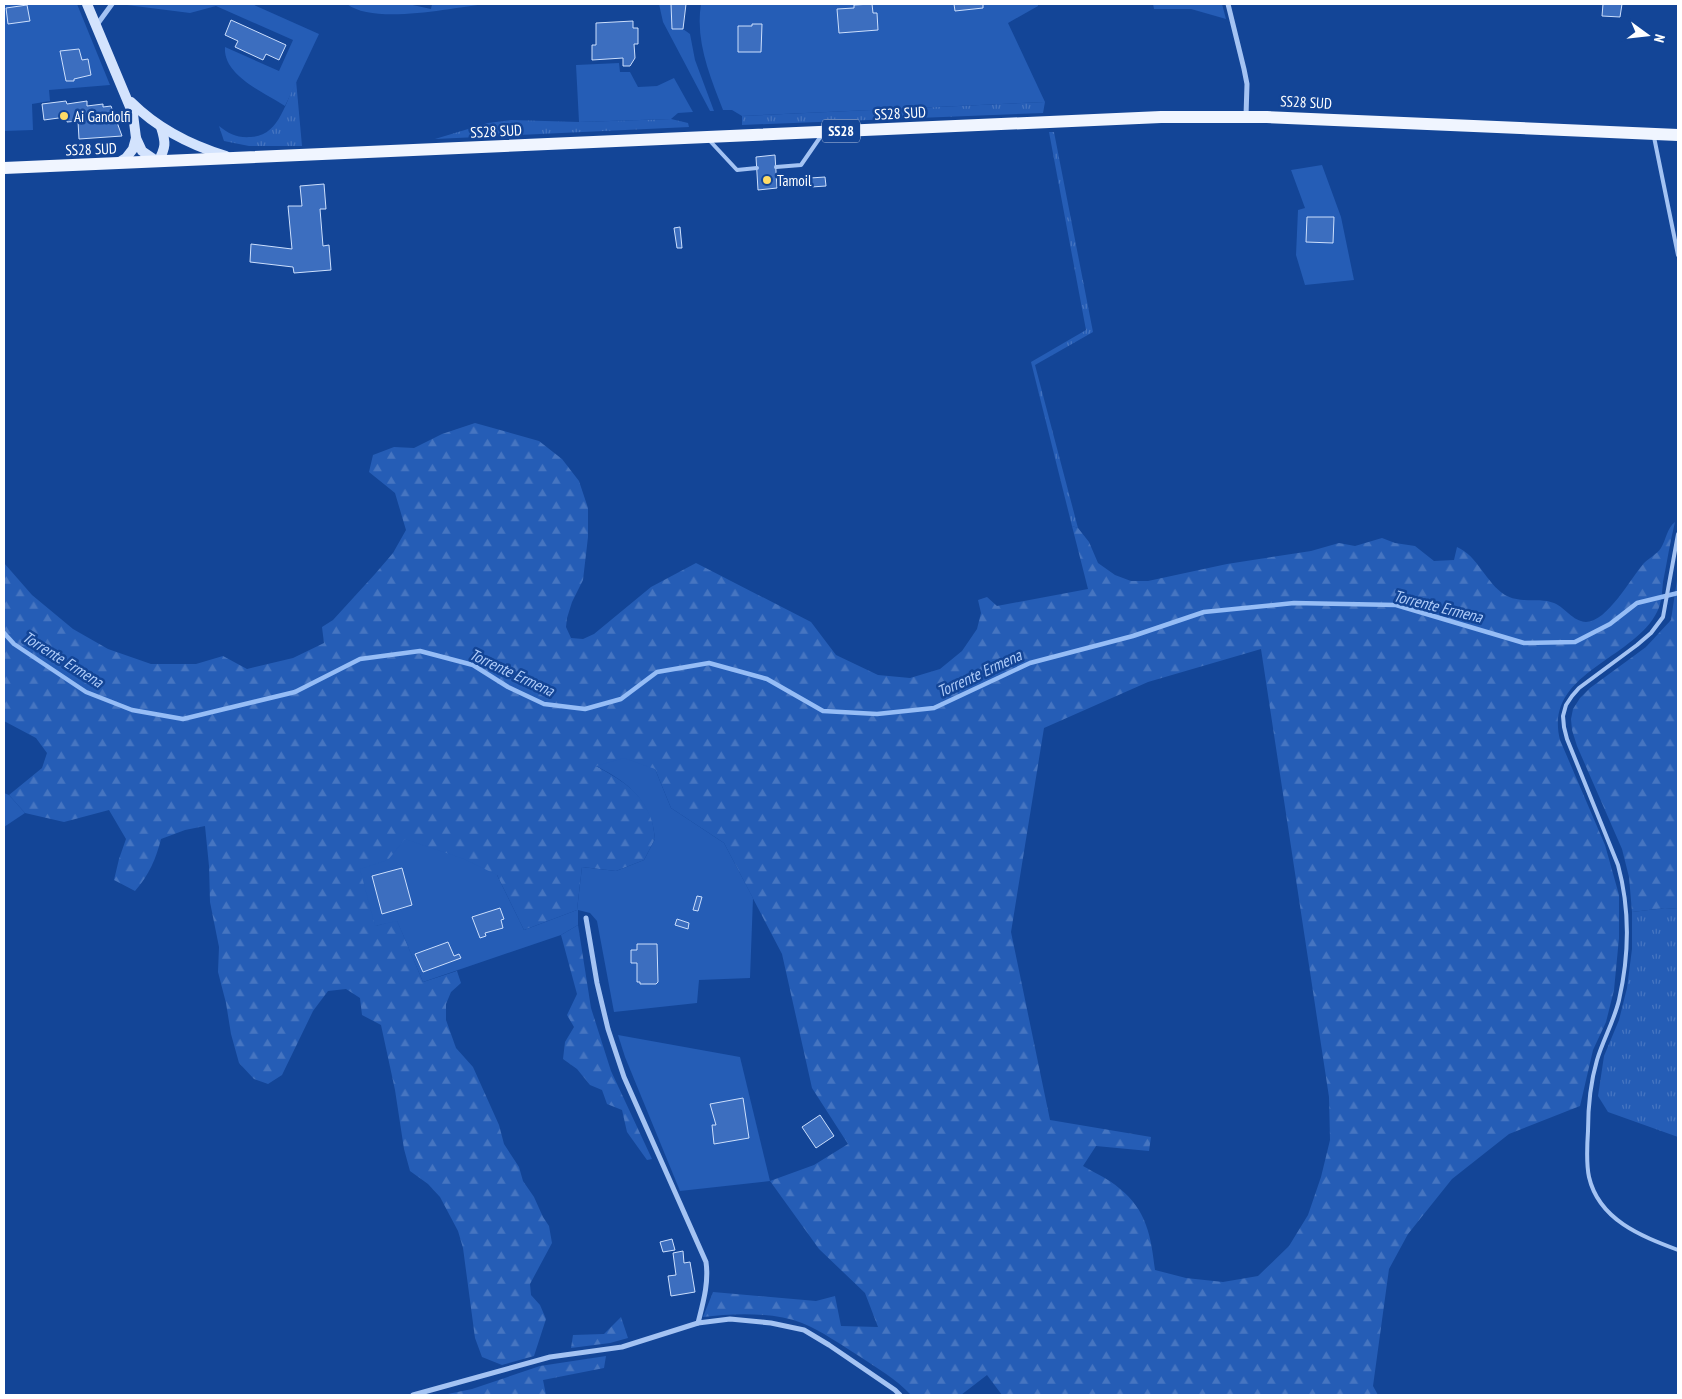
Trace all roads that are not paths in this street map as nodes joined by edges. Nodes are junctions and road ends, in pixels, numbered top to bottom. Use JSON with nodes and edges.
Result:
{"nodes":[{"id":1,"x":87,"y":4,"type":"edge"},
{"id":2,"x":112,"y":4,"type":"edge"},
{"id":3,"x":1228,"y":4,"type":"edge"},
{"id":4,"x":95,"y":26,"type":"junction"},
{"id":5,"x":129,"y":100,"type":"junction"},
{"id":6,"x":1246,"y":116,"type":"junction"},
{"id":7,"x":161,"y":127,"type":"junction"},
{"id":8,"x":823,"y":132,"type":"junction"},
{"id":9,"x":1653,"y":134,"type":"junction"},
{"id":10,"x":1678,"y":135,"type":"edge"},
{"id":11,"x":136,"y":138,"type":"junction"},
{"id":12,"x":706,"y":138,"type":"junction"},
{"id":13,"x":233,"y":158,"type":"junction"},
{"id":14,"x":158,"y":162,"type":"junction"},
{"id":15,"x":117,"y":164,"type":"junction"},
{"id":16,"x":776,"y":167,"type":"dead end"},
{"id":17,"x":4,"y":168,"type":"edge"},
{"id":18,"x":757,"y":168,"type":"dead end"},
{"id":19,"x":1678,"y":255,"type":"edge"},
{"id":20,"x":1678,"y":534,"type":"edge"},
{"id":21,"x":586,"y":918,"type":"dead end"},
{"id":22,"x":1678,"y":1250,"type":"edge"},
{"id":23,"x":698,"y":1323,"type":"junction"},
{"id":24,"x":412,"y":1395,"type":"edge"},
{"id":25,"x":900,"y":1395,"type":"edge"}],
"edges":[{"from":1,"to":4,"type":"main road"},
{"from":2,"to":4,"type":"street"},
{"from":3,"to":6,"type":"street"},
{"from":4,"to":5,"type":"main road"},
{"from":5,"to":7,"type":"main road"},
{"from":5,"to":11,"type":"main road"},
{"from":6,"to":8,"type":"main road","name":"SS28 SUD","number":"SS28"},
{"from":6,"to":9,"type":"main road","name":"SS28 SUD","number":"SS28"},
{"from":7,"to":13,"type":"main road"},
{"from":7,"to":14,"type":"main road"},
{"from":8,"to":12,"type":"main road","name":"SS28 SUD","number":"SS28"},
{"from":8,"to":16,"type":"lane"},
{"from":9,"to":10,"type":"main road","name":"SS28 SUD","number":"SS28"},
{"from":9,"to":19,"type":"lane"},
{"from":11,"to":14,"type":"main road"},
{"from":11,"to":15,"type":"main road"},
{"from":12,"to":13,"type":"main road","name":"SS28 SUD","number":"SS28"},
{"from":12,"to":18,"type":"lane"},
{"from":13,"to":14,"type":"main road","name":"SS28 SUD","number":"SS28"},
{"from":14,"to":15,"type":"main road","name":"SS28 SUD","number":"SS28"},
{"from":15,"to":17,"type":"main road","name":"SS28 SUD","number":"SS28"},
{"from":20,"to":22,"type":"lane"},
{"from":21,"to":23,"type":"street"},
{"from":23,"to":24,"type":"street"},
{"from":23,"to":25,"type":"street"}]}
